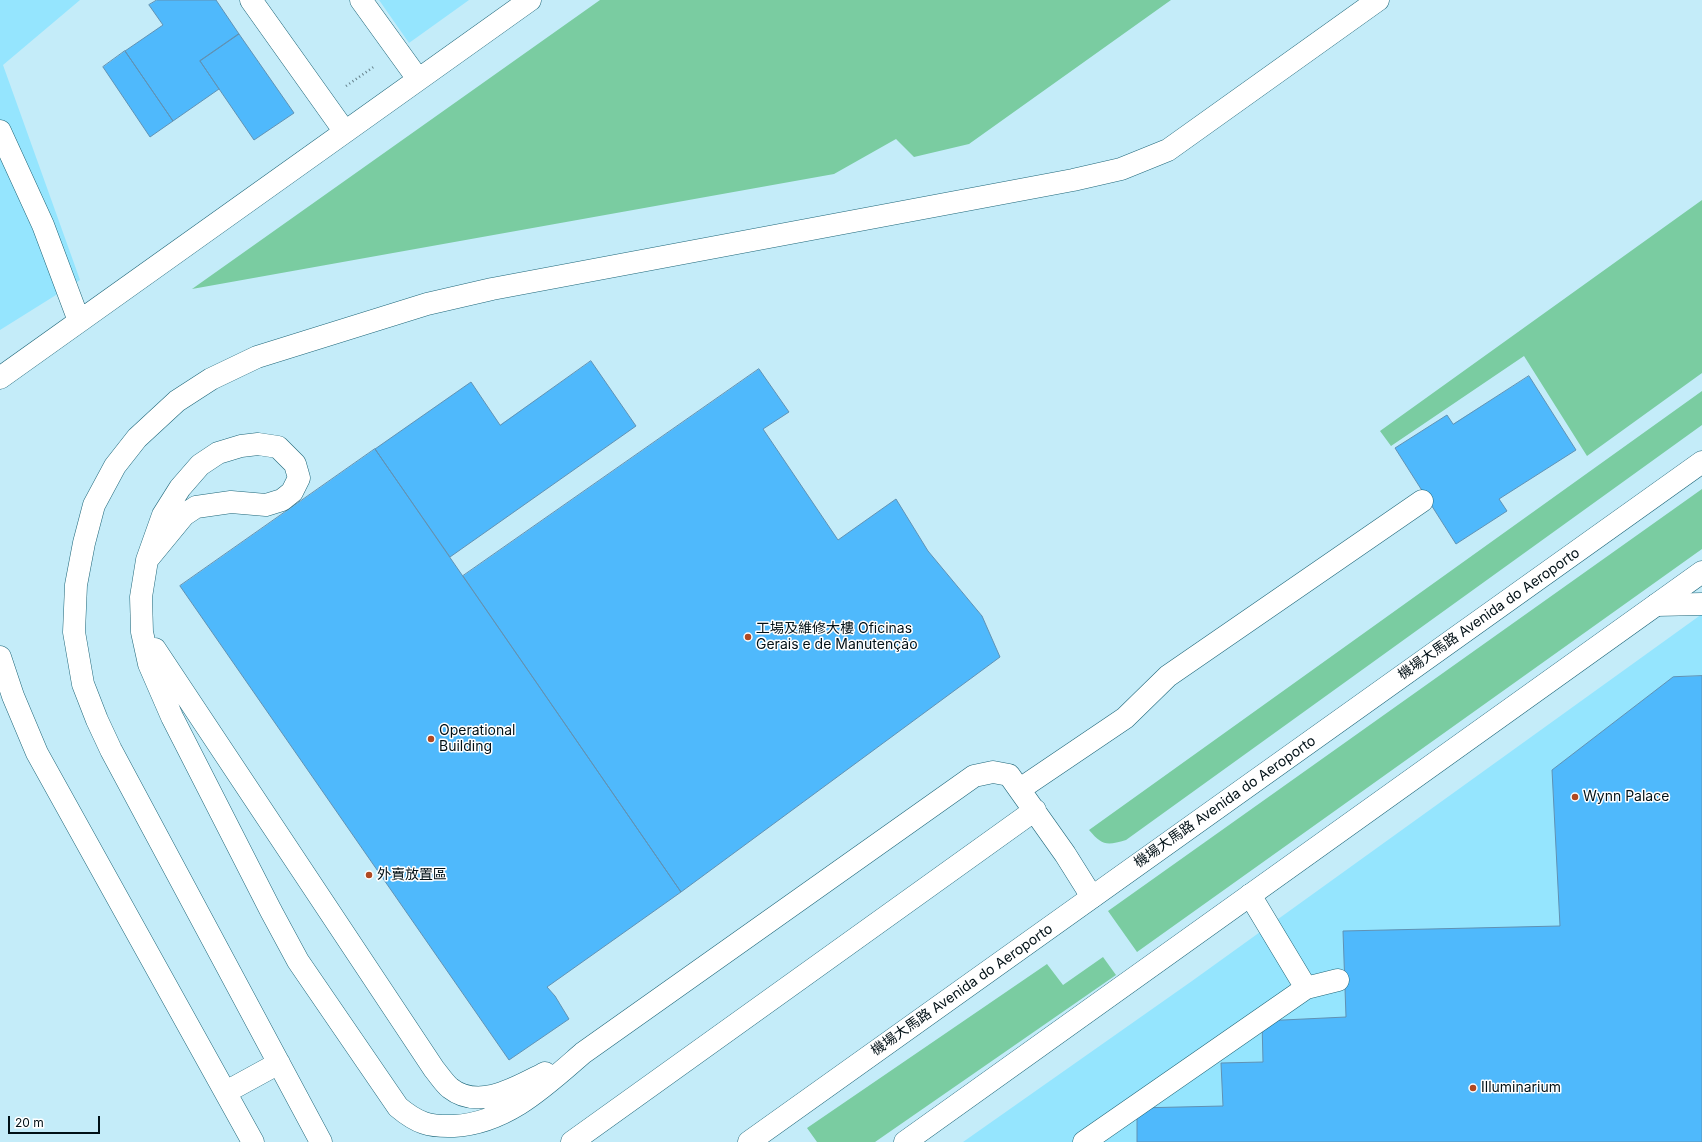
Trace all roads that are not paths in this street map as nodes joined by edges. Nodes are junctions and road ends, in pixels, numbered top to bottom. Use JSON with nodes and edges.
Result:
{"nodes":[{"id":1,"x":250,"y":0,"type":"edge"},
{"id":2,"x":361,"y":0,"type":"edge"},
{"id":3,"x":530,"y":0,"type":"edge"},
{"id":4,"x":1378,"y":0,"type":"edge"},
{"id":5,"x":418,"y":79,"type":"junction"},
{"id":6,"x":0,"y":131,"type":"edge"},
{"id":7,"x":344,"y":132,"type":"junction"},
{"id":8,"x":79,"y":321,"type":"junction"},
{"id":9,"x":0,"y":378,"type":"edge"},
{"id":10,"x":1702,"y":462,"type":"edge"},
{"id":11,"x":1422,"y":501,"type":"dead end"},
{"id":12,"x":147,"y":560,"type":"junction"},
{"id":13,"x":1702,"y":572,"type":"edge"},
{"id":14,"x":1702,"y":604,"type":"edge"},
{"id":15,"x":1656,"y":605,"type":"junction"},
{"id":16,"x":142,"y":617,"type":"junction"},
{"id":17,"x":0,"y":656,"type":"edge"},
{"id":18,"x":1020,"y":789,"type":"junction"},
{"id":19,"x":1035,"y":810,"type":"junction"},
{"id":20,"x":1250,"y":895,"type":"junction"},
{"id":21,"x":1092,"y":897,"type":"junction"},
{"id":22,"x":1338,"y":980,"type":"dead end"},
{"id":23,"x":1306,"y":988,"type":"junction"},
{"id":24,"x":583,"y":1053,"type":"junction"},
{"id":25,"x":279,"y":1063,"type":"junction"},
{"id":26,"x":226,"y":1092,"type":"junction"},
{"id":27,"x":253,"y":1142,"type":"edge"},
{"id":28,"x":321,"y":1142,"type":"edge"},
{"id":29,"x":572,"y":1142,"type":"edge"},
{"id":30,"x":749,"y":1142,"type":"edge"},
{"id":31,"x":905,"y":1142,"type":"edge"},
{"id":32,"x":1084,"y":1142,"type":"edge"}],
"edges":[{"from":1,"to":7,"type":"main road"},
{"from":2,"to":5,"type":"main road"},
{"from":3,"to":5,"type":"main road"},
{"from":4,"to":25,"type":"main road"},
{"from":5,"to":7,"type":"main road"},
{"from":6,"to":8,"type":"main road"},
{"from":7,"to":8,"type":"main road"},
{"from":8,"to":9,"type":"main road"},
{"from":10,"to":21,"type":"main road","name":"機場大馬路 Avenida do Aeroporto"},
{"from":11,"to":18,"type":"main road"},
{"from":12,"to":12,"type":"main road"},
{"from":12,"to":16,"type":"main road"},
{"from":13,"to":15,"type":"main road"},
{"from":14,"to":15,"type":"main road"},
{"from":15,"to":20,"type":"main road"},
{"from":16,"to":24,"type":"main road"},
{"from":16,"to":24,"type":"main road"},
{"from":17,"to":26,"type":"main road"},
{"from":18,"to":19,"type":"main road"},
{"from":18,"to":24,"type":"main road"},
{"from":19,"to":21,"type":"main road"},
{"from":19,"to":29,"type":"main road"},
{"from":20,"to":23,"type":"main road"},
{"from":20,"to":31,"type":"main road"},
{"from":21,"to":30,"type":"main road","name":"機場大馬路 Avenida do Aeroporto"},
{"from":22,"to":23,"type":"main road"},
{"from":23,"to":32,"type":"main road"},
{"from":25,"to":26,"type":"main road"},
{"from":25,"to":28,"type":"main road"},
{"from":26,"to":27,"type":"main road"}]}
